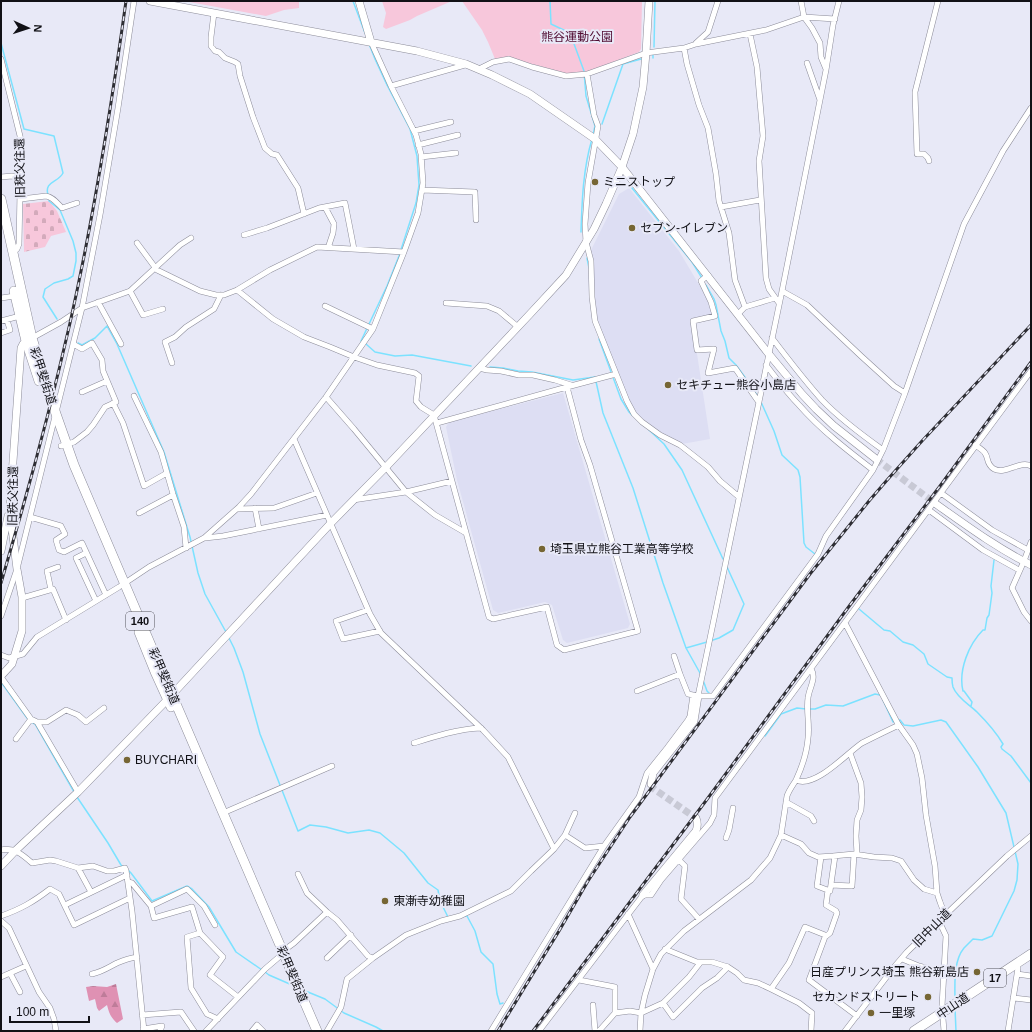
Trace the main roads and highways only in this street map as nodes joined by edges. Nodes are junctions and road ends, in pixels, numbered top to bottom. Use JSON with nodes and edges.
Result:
{"nodes":[{"id":1,"x":1,"y":198,"type":"edge"},
{"id":2,"x":1,"y":228,"type":"edge"},
{"id":3,"x":29,"y":339,"type":"junction"},
{"id":4,"x":63,"y":445,"type":"junction"},
{"id":5,"x":170,"y":697,"type":"junction"},
{"id":6,"x":281,"y":954,"type":"junction"},
{"id":7,"x":1031,"y":954,"type":"edge"},
{"id":8,"x":311,"y":1031,"type":"edge"},
{"id":9,"x":317,"y":1031,"type":"edge"},
{"id":10,"x":914,"y":1031,"type":"edge"}],
"edges":[{"from":1,"to":3,"type":"highway","name":"彩甲斐街道","number":"140"},
{"from":2,"to":3,"type":"highway","name":"彩甲斐街道","number":"140"},
{"from":3,"to":4,"type":"highway","name":"彩甲斐街道","number":"140"},
{"from":3,"to":4,"type":"highway","name":"彩甲斐街道","number":"140"},
{"from":4,"to":5,"type":"highway","name":"彩甲斐街道","number":"140"},
{"from":5,"to":6,"type":"highway","name":"彩甲斐街道","number":"140"},
{"from":5,"to":6,"type":"highway","name":"彩甲斐街道","number":"140"},
{"from":6,"to":8,"type":"highway","name":"彩甲斐街道","number":"140"},
{"from":6,"to":9,"type":"highway","name":"彩甲斐街道","number":"140"},
{"from":7,"to":10,"type":"highway","name":"中山道","number":"17"}]}
